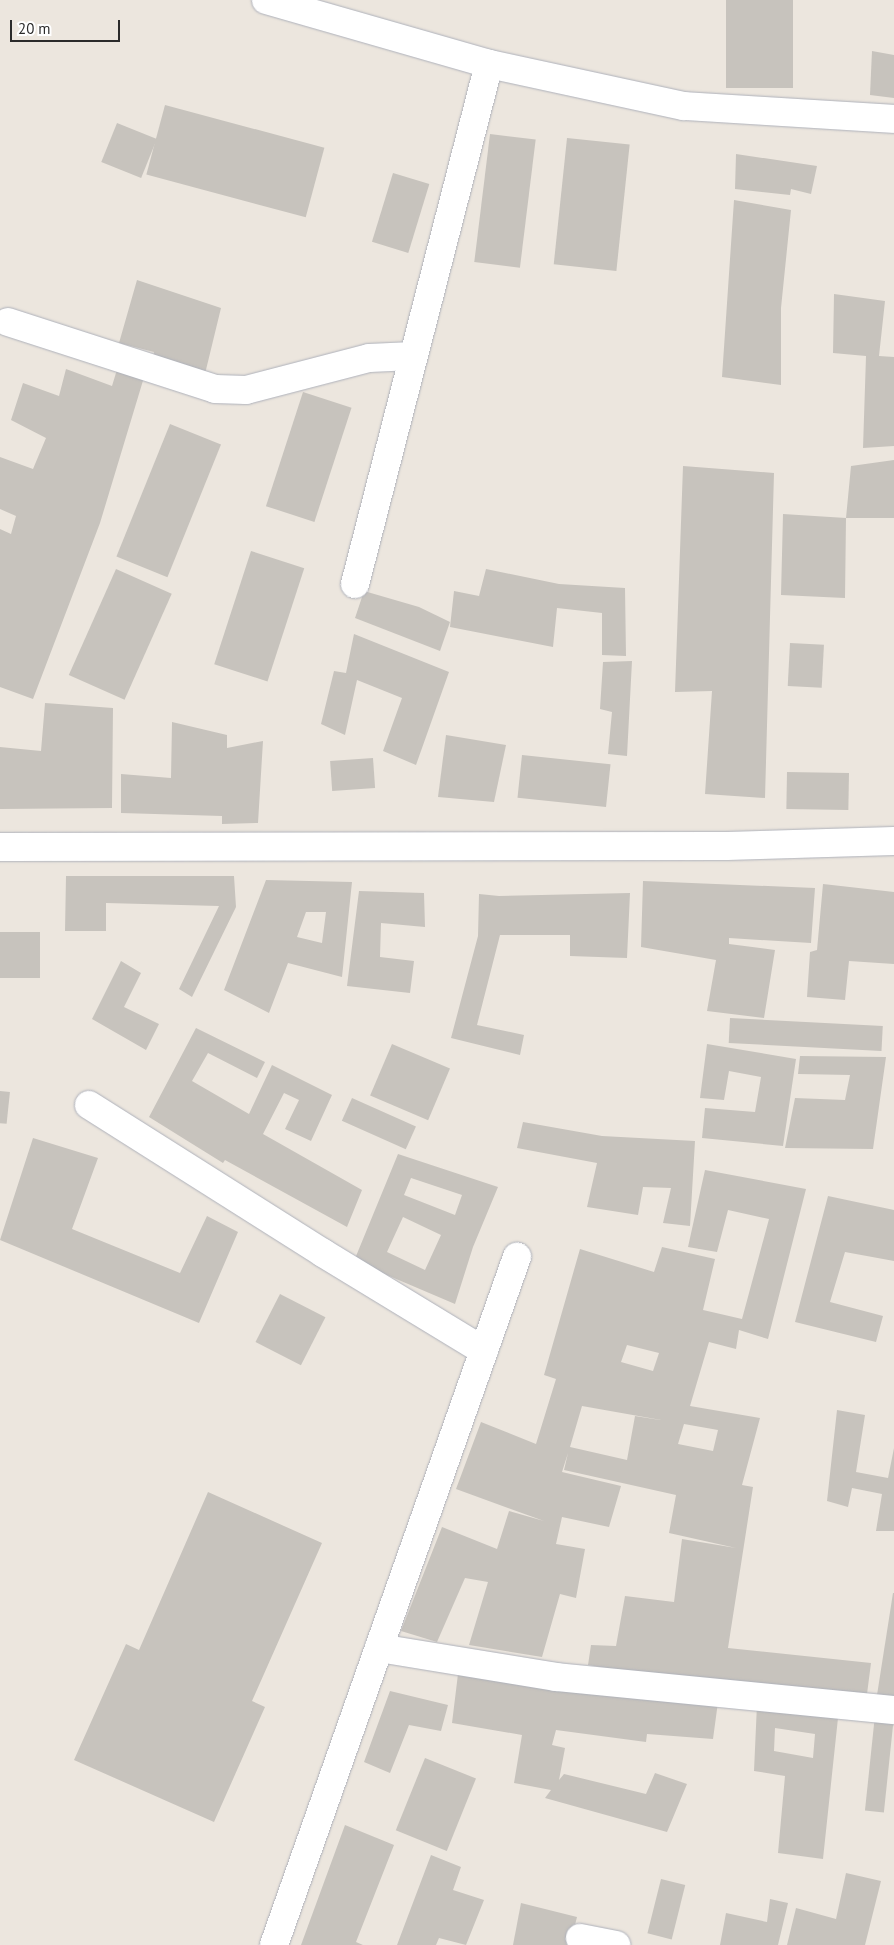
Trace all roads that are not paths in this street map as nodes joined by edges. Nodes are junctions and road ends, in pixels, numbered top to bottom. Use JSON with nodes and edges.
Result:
{"nodes":[{"id":1,"x":266,"y":0,"type":"edge"},
{"id":2,"x":489,"y":64,"type":"junction"},
{"id":3,"x":894,"y":118,"type":"edge"},
{"id":4,"x":8,"y":322,"type":"dead end"},
{"id":5,"x":414,"y":356,"type":"junction"},
{"id":6,"x":355,"y":584,"type":"dead end"},
{"id":7,"x":894,"y":841,"type":"edge"},
{"id":8,"x":0,"y":848,"type":"edge"},
{"id":9,"x":89,"y":1105,"type":"dead end"},
{"id":10,"x":517,"y":1257,"type":"dead end"},
{"id":11,"x":484,"y":1351,"type":"junction"},
{"id":12,"x":378,"y":1648,"type":"junction"},
{"id":13,"x":894,"y":1710,"type":"edge"},
{"id":14,"x":580,"y":1938,"type":"dead end"},
{"id":15,"x":274,"y":1945,"type":"edge"},
{"id":16,"x":616,"y":1945,"type":"edge"}],
"edges":[{"from":1,"to":2,"type":"street"},
{"from":2,"to":3,"type":"street"},
{"from":2,"to":5,"type":"street"},
{"from":4,"to":5,"type":"street"},
{"from":5,"to":6,"type":"street"},
{"from":7,"to":8,"type":"street"},
{"from":9,"to":11,"type":"street"},
{"from":10,"to":11,"type":"street"},
{"from":11,"to":12,"type":"street"},
{"from":12,"to":13,"type":"street"},
{"from":12,"to":15,"type":"street"},
{"from":14,"to":16,"type":"street"}]}
